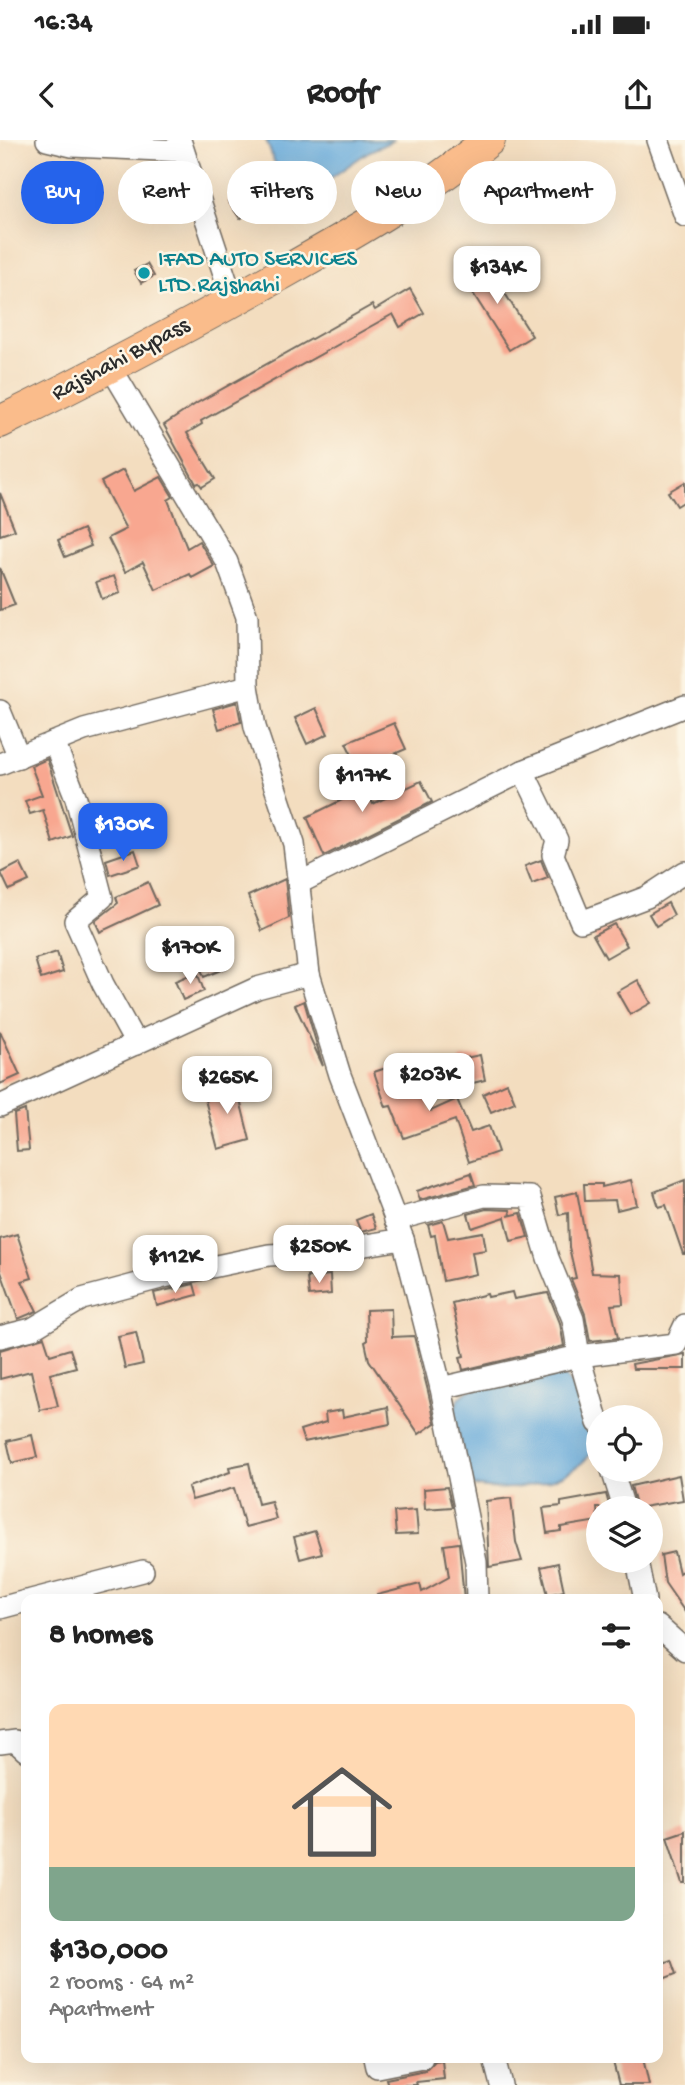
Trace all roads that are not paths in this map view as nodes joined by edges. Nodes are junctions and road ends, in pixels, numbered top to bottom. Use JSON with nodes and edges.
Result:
{"nodes":[{"id":1,"x":47,"y":140,"type":"edge"},
{"id":2,"x":489,"y":140,"type":"edge"},
{"id":3,"x":658,"y":140,"type":"edge"},
{"id":4,"x":181,"y":145,"type":"edge"},
{"id":5,"x":685,"y":216,"type":"edge"},
{"id":6,"x":233,"y":301,"type":"junction"},
{"id":7,"x":110,"y":366,"type":"junction"},
{"id":8,"x":0,"y":422,"type":"edge"},
{"id":9,"x":248,"y":687,"type":"junction"},
{"id":10,"x":685,"y":706,"type":"edge"},
{"id":11,"x":0,"y":711,"type":"edge"},
{"id":12,"x":54,"y":742,"type":"junction"},
{"id":13,"x":9,"y":761,"type":"edge"},
{"id":14,"x":523,"y":771,"type":"junction"},
{"id":15,"x":685,"y":872,"type":"edge"},
{"id":16,"x":299,"y":883,"type":"junction"},
{"id":17,"x":309,"y":974,"type":"junction"},
{"id":18,"x":136,"y":1044,"type":"junction"},
{"id":19,"x":0,"y":1106,"type":"edge"},
{"id":20,"x":399,"y":1230,"type":"junction"},
{"id":21,"x":685,"y":1325,"type":"edge"},
{"id":22,"x":0,"y":1337,"type":"edge"},
{"id":23,"x":579,"y":1356,"type":"junction"},
{"id":24,"x":441,"y":1388,"type":"junction"},
{"id":25,"x":593,"y":1405,"type":"edge"},
{"id":26,"x":143,"y":1571,"type":"dead end"},
{"id":27,"x":639,"y":1573,"type":"edge"},
{"id":28,"x":53,"y":1594,"type":"edge"},
{"id":29,"x":477,"y":1594,"type":"edge"},
{"id":30,"x":644,"y":1594,"type":"edge"},
{"id":31,"x":21,"y":1602,"type":"edge"},
{"id":32,"x":0,"y":1608,"type":"edge"},
{"id":33,"x":663,"y":1630,"type":"edge"},
{"id":34,"x":685,"y":1650,"type":"edge"},
{"id":35,"x":0,"y":1742,"type":"edge"},
{"id":36,"x":21,"y":1746,"type":"edge"},
{"id":37,"x":376,"y":2063,"type":"edge"},
{"id":38,"x":397,"y":2063,"type":"edge"},
{"id":39,"x":495,"y":2063,"type":"edge"},
{"id":40,"x":501,"y":2085,"type":"edge"}],
"edges":[{"from":1,"to":4,"type":"street"},
{"from":2,"to":6,"type":"highway","name":"Rajshahi Bypass"},
{"from":3,"to":5,"type":"street"},
{"from":4,"to":6,"type":"street"},
{"from":6,"to":7,"type":"highway","name":"Rajshahi Bypass"},
{"from":7,"to":8,"type":"highway","name":"Rajshahi Bypass"},
{"from":7,"to":9,"type":"street"},
{"from":9,"to":12,"type":"street"},
{"from":9,"to":16,"type":"street"},
{"from":10,"to":14,"type":"street"},
{"from":11,"to":13,"type":"street"},
{"from":12,"to":13,"type":"street"},
{"from":12,"to":18,"type":"street"},
{"from":14,"to":15,"type":"street"},
{"from":14,"to":16,"type":"street"},
{"from":16,"to":17,"type":"street"},
{"from":17,"to":18,"type":"street"},
{"from":17,"to":20,"type":"street"},
{"from":18,"to":19,"type":"street"},
{"from":20,"to":22,"type":"street"},
{"from":20,"to":23,"type":"street"},
{"from":20,"to":24,"type":"street"},
{"from":21,"to":23,"type":"street"},
{"from":23,"to":24,"type":"street"},
{"from":23,"to":25,"type":"street"},
{"from":24,"to":29,"type":"street"},
{"from":26,"to":28,"type":"street"},
{"from":27,"to":30,"type":"street"},
{"from":31,"to":32,"type":"street"},
{"from":33,"to":34,"type":"street"},
{"from":35,"to":36,"type":"street"},
{"from":37,"to":38,"type":"street"},
{"from":39,"to":40,"type":"street"}]}
